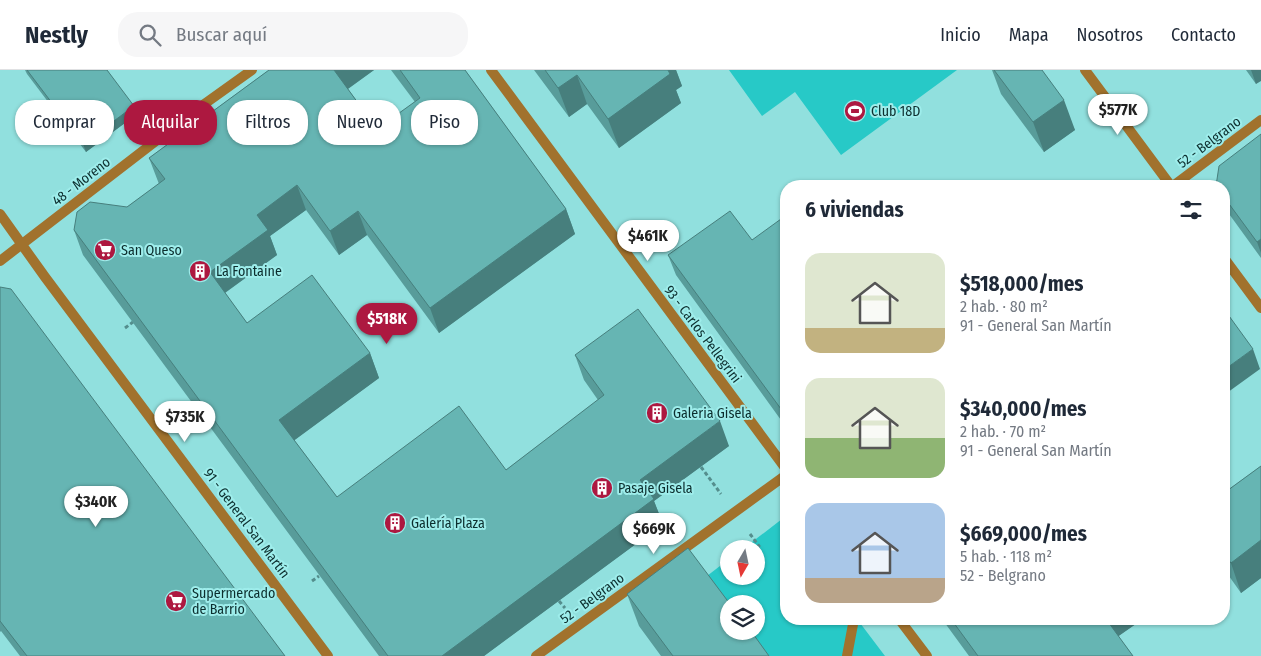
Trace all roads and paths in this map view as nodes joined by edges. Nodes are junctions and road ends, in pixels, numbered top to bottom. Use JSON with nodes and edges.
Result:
{"nodes":[{"id":1,"x":252,"y":70,"type":"edge"},
{"id":2,"x":491,"y":70,"type":"edge"},
{"id":3,"x":1085,"y":70,"type":"edge"},
{"id":4,"x":1261,"y":120,"type":"edge"},
{"id":5,"x":1168,"y":180,"type":"edge"},
{"id":6,"x":1180,"y":180,"type":"edge"},
{"id":7,"x":0,"y":214,"type":"edge"},
{"id":8,"x":23,"y":244,"type":"junction"},
{"id":9,"x":0,"y":261,"type":"edge"},
{"id":10,"x":1230,"y":266,"type":"edge"},
{"id":11,"x":1261,"y":308,"type":"edge"},
{"id":12,"x":133,"y":322,"type":"edge"},
{"id":13,"x":125,"y":328,"type":"dead end"},
{"id":14,"x":780,"y":461,"type":"edge"},
{"id":15,"x":701,"y":467,"type":"dead end"},
{"id":16,"x":780,"y":479,"type":"edge"},
{"id":17,"x":721,"y":494,"type":"dead end"},
{"id":18,"x":750,"y":534,"type":"dead end"},
{"id":19,"x":755,"y":540,"type":"edge"},
{"id":20,"x":319,"y":576,"type":"edge"},
{"id":21,"x":312,"y":581,"type":"dead end"},
{"id":22,"x":559,"y":601,"type":"dead end"},
{"id":23,"x":565,"y":608,"type":"dead end"},
{"id":24,"x":853,"y":625,"type":"edge"},
{"id":25,"x":904,"y":625,"type":"edge"},
{"id":26,"x":328,"y":656,"type":"edge"},
{"id":27,"x":536,"y":656,"type":"edge"},
{"id":28,"x":847,"y":656,"type":"edge"},
{"id":29,"x":927,"y":656,"type":"edge"}],
"edges":[{"from":1,"to":8,"type":"street","name":"48 - Moreno"},
{"from":2,"to":14,"type":"street","name":"93 - Carlos Pellegrini"},
{"from":3,"to":5,"type":"street"},
{"from":4,"to":6,"type":"street","name":"52 - Belgrano"},
{"from":7,"to":8,"type":"street","name":"91 - General San Martín"},
{"from":8,"to":9,"type":"street","name":"48 - Moreno"},
{"from":8,"to":26,"type":"street","name":"91 - General San Martín"},
{"from":10,"to":11,"type":"street"},
{"from":12,"to":13,"type":"path"},
{"from":15,"to":17,"type":"path"},
{"from":16,"to":27,"type":"street","name":"52 - Belgrano"},
{"from":18,"to":19,"type":"path"},
{"from":20,"to":21,"type":"path"},
{"from":22,"to":23,"type":"path"},
{"from":24,"to":28,"type":"street"},
{"from":25,"to":29,"type":"street"}]}
